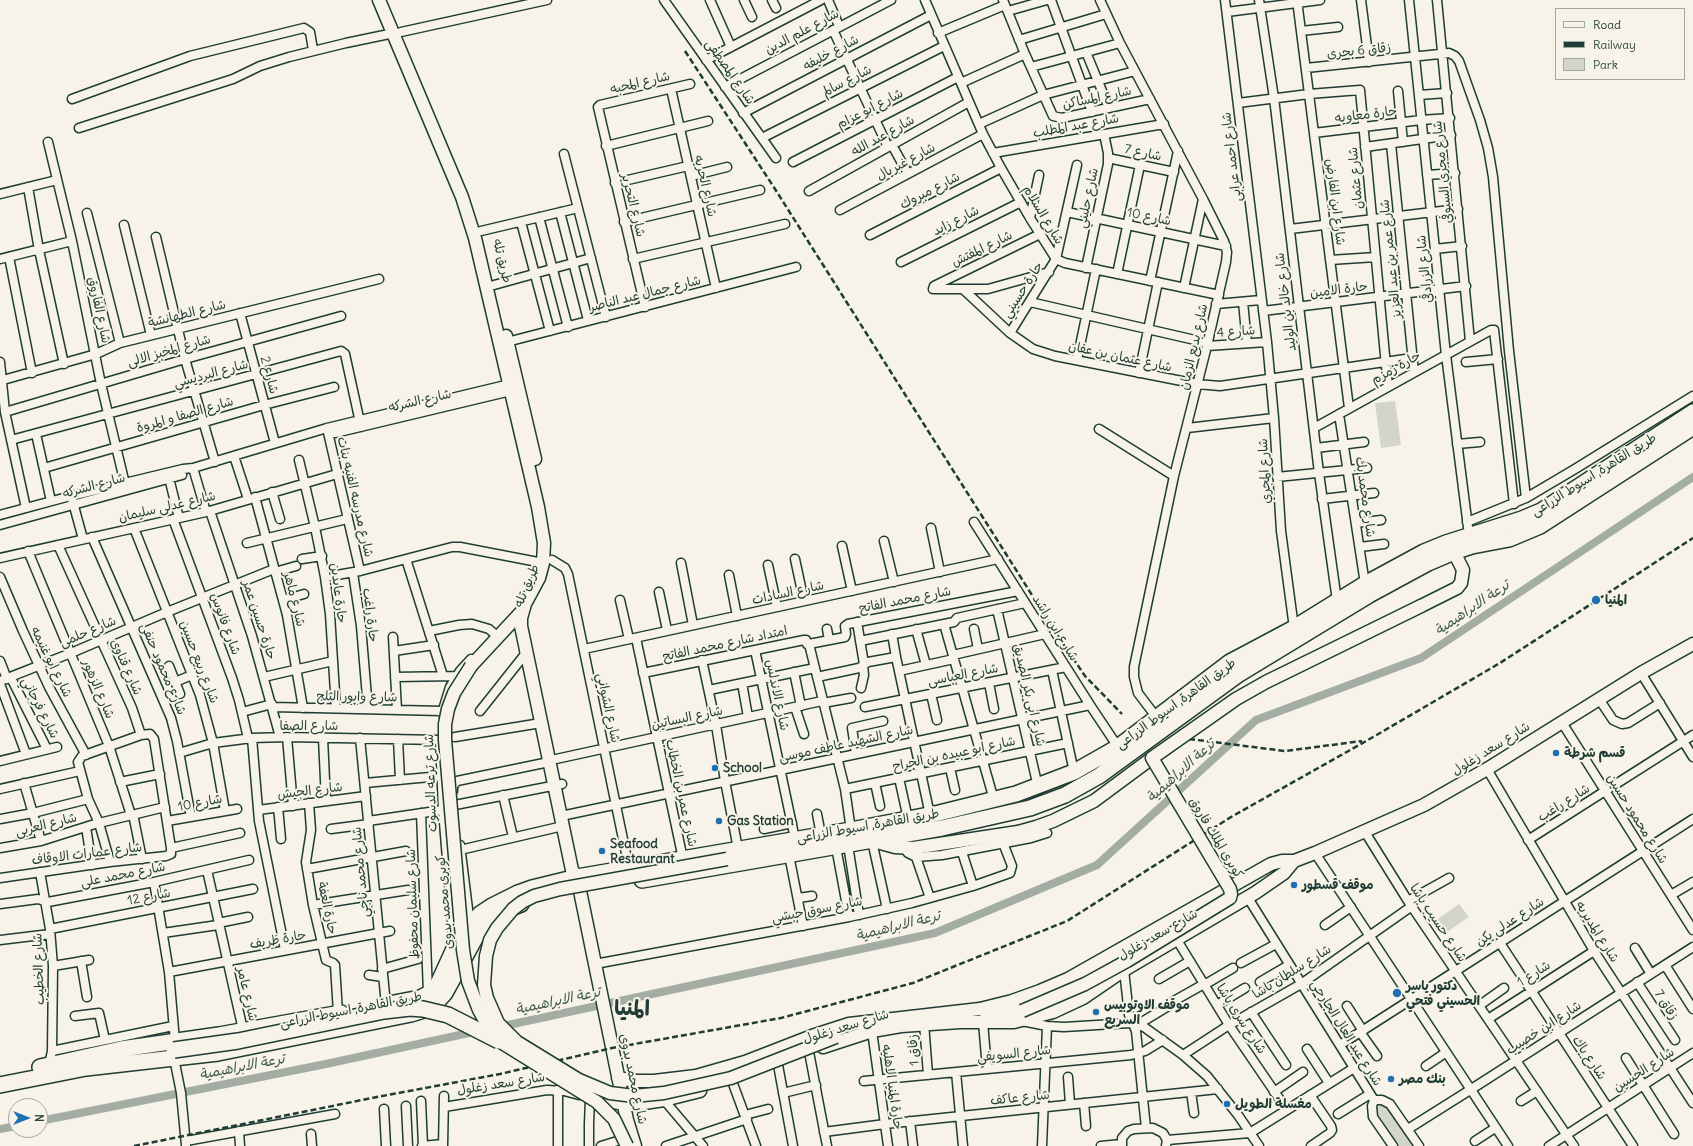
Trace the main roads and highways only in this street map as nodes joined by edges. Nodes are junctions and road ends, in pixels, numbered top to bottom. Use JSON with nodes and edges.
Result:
{"nodes":[{"id":1,"x":379,"y":0,"type":"edge"},
{"id":2,"x":387,"y":0,"type":"edge"},
{"id":3,"x":398,"y":33,"type":"junction"},
{"id":4,"x":504,"y":343,"type":"junction"},
{"id":5,"x":1693,"y":412,"type":"edge"},
{"id":6,"x":1693,"y":427,"type":"edge"},
{"id":7,"x":1454,"y":552,"type":"junction"},
{"id":8,"x":524,"y":616,"type":"junction"},
{"id":9,"x":1693,"y":644,"type":"edge"},
{"id":10,"x":1234,"y":668,"type":"junction"},
{"id":11,"x":1152,"y":758,"type":"junction"},
{"id":12,"x":553,"y":760,"type":"junction"},
{"id":13,"x":937,"y":819,"type":"junction"},
{"id":14,"x":872,"y":841,"type":"junction"},
{"id":15,"x":732,"y":854,"type":"junction"},
{"id":16,"x":1294,"y":860,"type":"junction"},
{"id":17,"x":579,"y":884,"type":"junction"},
{"id":18,"x":507,"y":904,"type":"junction"},
{"id":19,"x":1012,"y":1001,"type":"junction"},
{"id":20,"x":980,"y":1009,"type":"junction"},
{"id":21,"x":1007,"y":1013,"type":"junction"},
{"id":22,"x":1021,"y":1016,"type":"junction"},
{"id":23,"x":894,"y":1019,"type":"junction"},
{"id":24,"x":500,"y":1040,"type":"junction"},
{"id":25,"x":174,"y":1055,"type":"junction"},
{"id":26,"x":0,"y":1076,"type":"edge"},
{"id":27,"x":618,"y":1078,"type":"junction"},
{"id":28,"x":0,"y":1085,"type":"edge"},
{"id":29,"x":624,"y":1106,"type":"junction"},
{"id":30,"x":627,"y":1143,"type":"edge"}],
"edges":[{"from":1,"to":3,"type":"main road","name":"طريق تله"},
{"from":2,"to":3,"type":"main road","name":"طريق تله"},
{"from":3,"to":4,"type":"main road","name":"طريق تله"},
{"from":3,"to":4,"type":"main road","name":"طريق تله"},
{"from":4,"to":8,"type":"main road","name":"طريق تله"},
{"from":5,"to":10,"type":"highway","name":"طريق القاهرة, اسيوط الزراعى"},
{"from":6,"to":7,"type":"highway","name":"طريق القاهرة, اسيوط الزراعى"},
{"from":7,"to":10,"type":"highway","name":"طريق القاهرة, اسيوط الزراعى"},
{"from":7,"to":11,"type":"main road","name":"طريق القاهرة, اسيوط الزراعى","bridge":true},
{"from":8,"to":12,"type":"main road","name":"طريق تله"},
{"from":8,"to":12,"type":"main road","name":"طريق تله"},
{"from":8,"to":24,"type":"main road","name":"كوبرى محمد بدوى","bridge":true},
{"from":9,"to":16,"type":"main road","name":"شارع سعد زغلول"},
{"from":10,"to":13,"type":"highway","name":"طريق القاهرة, اسيوط الزراعى"},
{"from":10,"to":13,"type":"highway","name":"طريق القاهرة, اسيوط الزراعى"},
{"from":11,"to":14,"type":"main road","name":"طريق القاهرة, اسيوط الزراعى"},
{"from":11,"to":22,"type":"main road","name":"كوبرى الملك فاروق","bridge":true},
{"from":12,"to":17,"type":"main road","name":"طريق تله"},
{"from":13,"to":14,"type":"highway","name":"طريق القاهرة, اسيوط الزراعى"},
{"from":13,"to":15,"type":"highway","name":"طريق القاهرة, اسيوط الزراعى"},
{"from":14,"to":15,"type":"main road","name":"طريق القاهرة, اسيوط الزراعى"},
{"from":14,"to":17,"type":"highway","name":"طريق القاهرة, اسيوط الزراعى"},
{"from":15,"to":17,"type":"highway","name":"طريق القاهرة, اسيوط الزراعى"},
{"from":15,"to":23,"type":"main road","bridge":true},
{"from":16,"to":19,"type":"main road","name":"شارع سعد زغلول"},
{"from":16,"to":22,"type":"main road","name":"شارع سعد زغلول"},
{"from":17,"to":18,"type":"highway","name":"طريق القاهرة, اسيوط الزراعى"},
{"from":17,"to":27,"type":"main road","name":"شارع محمد بدوى"},
{"from":18,"to":25,"type":"highway","name":"طريق القاهرة, اسيوط الزراعى"},
{"from":18,"to":25,"type":"highway","name":"طريق القاهرة, اسيوط الزراعى"},
{"from":19,"to":20,"type":"main road","name":"شارع سعد زغلول"},
{"from":19,"to":21,"type":"main road"},
{"from":20,"to":21,"type":"main road","name":"كوبرى الملك فاروق"},
{"from":20,"to":23,"type":"main road","name":"شارع سعد زغلول"},
{"from":21,"to":22,"type":"main road","name":"كوبرى الملك فاروق"},
{"from":22,"to":29,"type":"main road","name":"شارع سعد زغلول"},
{"from":23,"to":27,"type":"main road","name":"شارع سعد زغلول"},
{"from":24,"to":25,"type":"highway","bridge":true},
{"from":24,"to":30,"type":"main road","name":"كوبرى محمد بدوى","bridge":true},
{"from":25,"to":26,"type":"highway"},
{"from":25,"to":28,"type":"highway","name":"طريق القاهرة, اسيوط الزراعى"},
{"from":27,"to":29,"type":"main road","name":"شارع محمد بدوى"},
{"from":29,"to":30,"type":"main road","name":"شارع محمد بدوى"}]}
